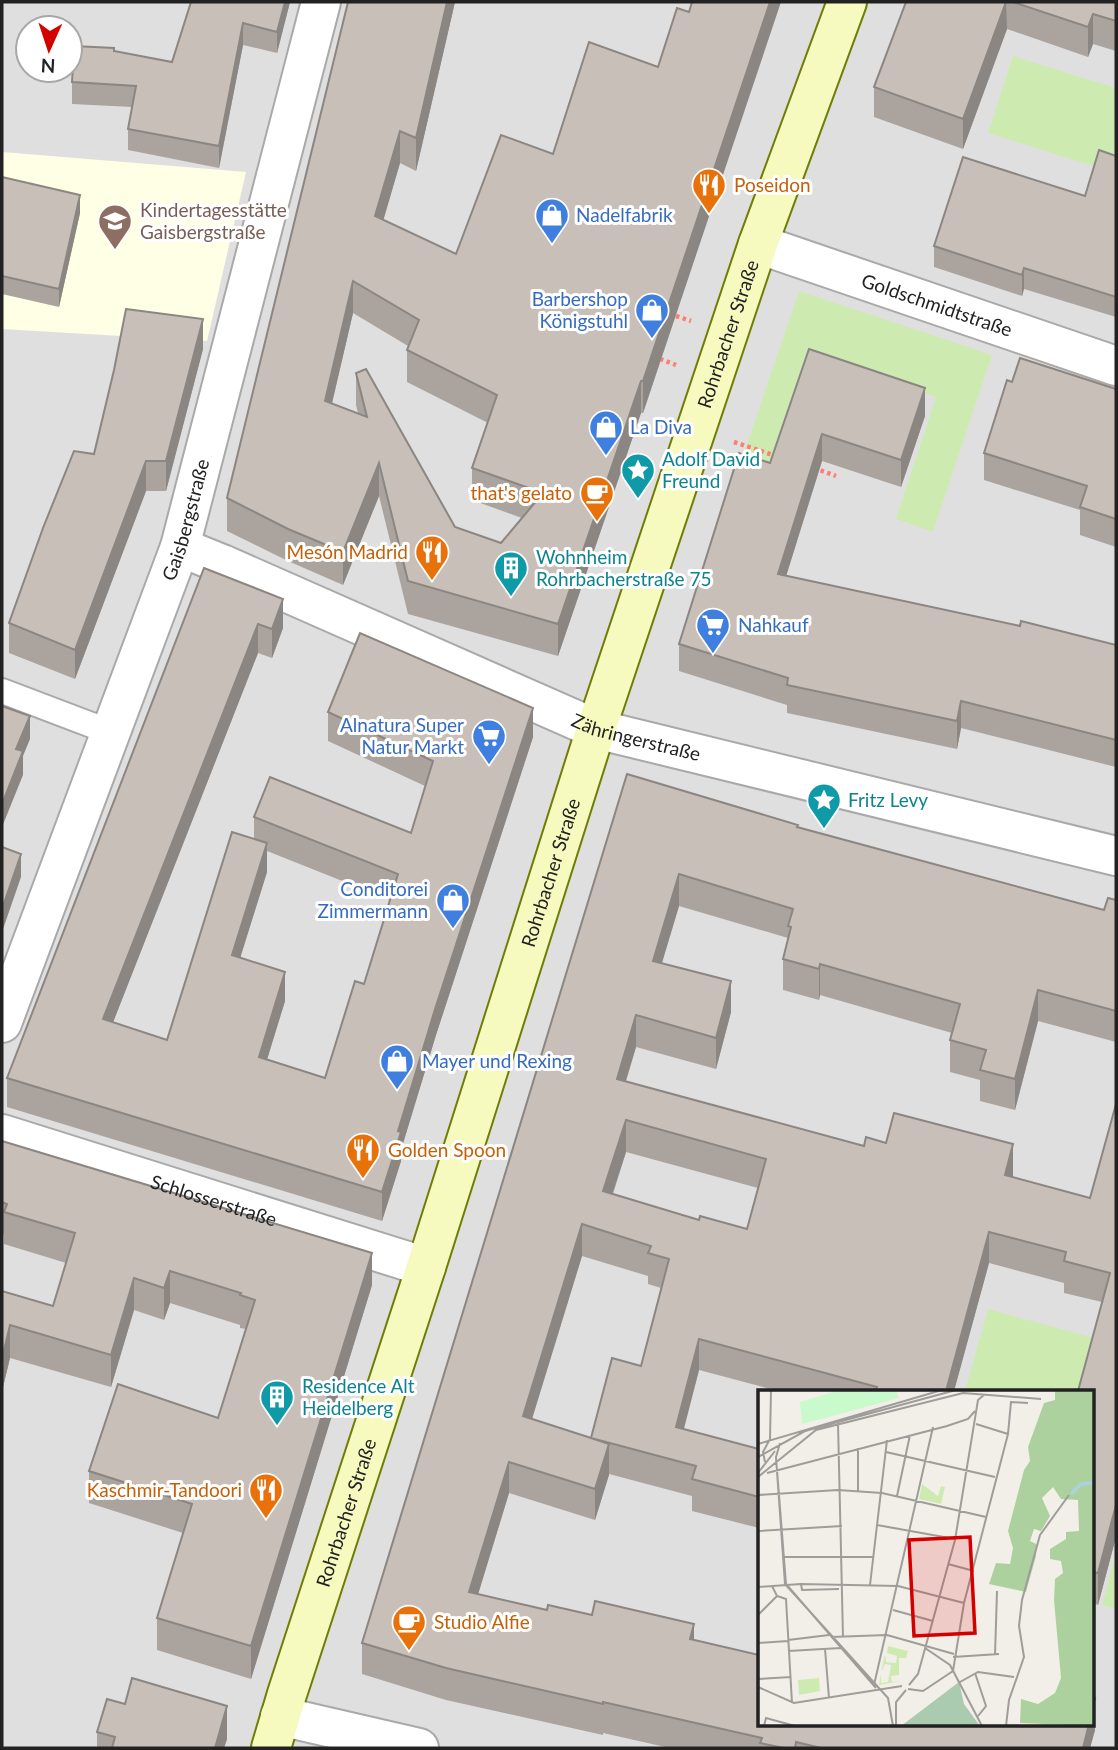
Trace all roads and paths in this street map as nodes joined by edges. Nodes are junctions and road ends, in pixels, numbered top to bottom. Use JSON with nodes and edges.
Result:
{"nodes":[{"id":1,"x":321,"y":2,"type":"edge"},
{"id":2,"x":847,"y":2,"type":"edge"},
{"id":3,"x":758,"y":244,"type":"junction"},
{"id":4,"x":1116,"y":366,"type":"edge"},
{"id":5,"x":696,"y":429,"type":"junction"},
{"id":6,"x":785,"y":459,"type":"edge"},
{"id":7,"x":810,"y":467,"type":"edge"},
{"id":8,"x":836,"y":476,"type":"dead end"},
{"id":9,"x":180,"y":547,"type":"junction"},
{"id":10,"x":2,"y":691,"type":"edge"},
{"id":11,"x":596,"y":729,"type":"junction"},
{"id":12,"x":110,"y":732,"type":"junction"},
{"id":13,"x":1116,"y":856,"type":"edge"},
{"id":14,"x":2,"y":1023,"type":"edge"},
{"id":15,"x":2,"y":1134,"type":"edge"},
{"id":16,"x":426,"y":1267,"type":"junction"},
{"id":17,"x":275,"y":1732,"type":"edge"},
{"id":18,"x":419,"y":1748,"type":"edge"}],
"edges":[{"from":1,"to":9,"type":"street","name":"Gaisbergstraße"},
{"from":2,"to":3,"type":"main road","name":"Rohrbacher Straße"},
{"from":3,"to":4,"type":"street","name":"Goldschmidtstraße"},
{"from":3,"to":5,"type":"main road","name":"Rohrbacher Straße"},
{"from":5,"to":6,"type":"path"},
{"from":5,"to":11,"type":"main road","name":"Rohrbacher Straße"},
{"from":7,"to":8,"type":"path"},
{"from":9,"to":11,"type":"street","name":"Zähringerstraße"},
{"from":9,"to":12,"type":"street","name":"Gaisbergstraße"},
{"from":10,"to":12,"type":"lane"},
{"from":11,"to":13,"type":"street","name":"Zähringerstraße"},
{"from":11,"to":16,"type":"main road","name":"Rohrbacher Straße"},
{"from":12,"to":14,"type":"street","name":"Gaisbergstraße"},
{"from":15,"to":16,"type":"street","name":"Schlosserstraße"},
{"from":16,"to":17,"type":"main road","name":"Rohrbacher Straße"},
{"from":17,"to":18,"type":"street"}]}
